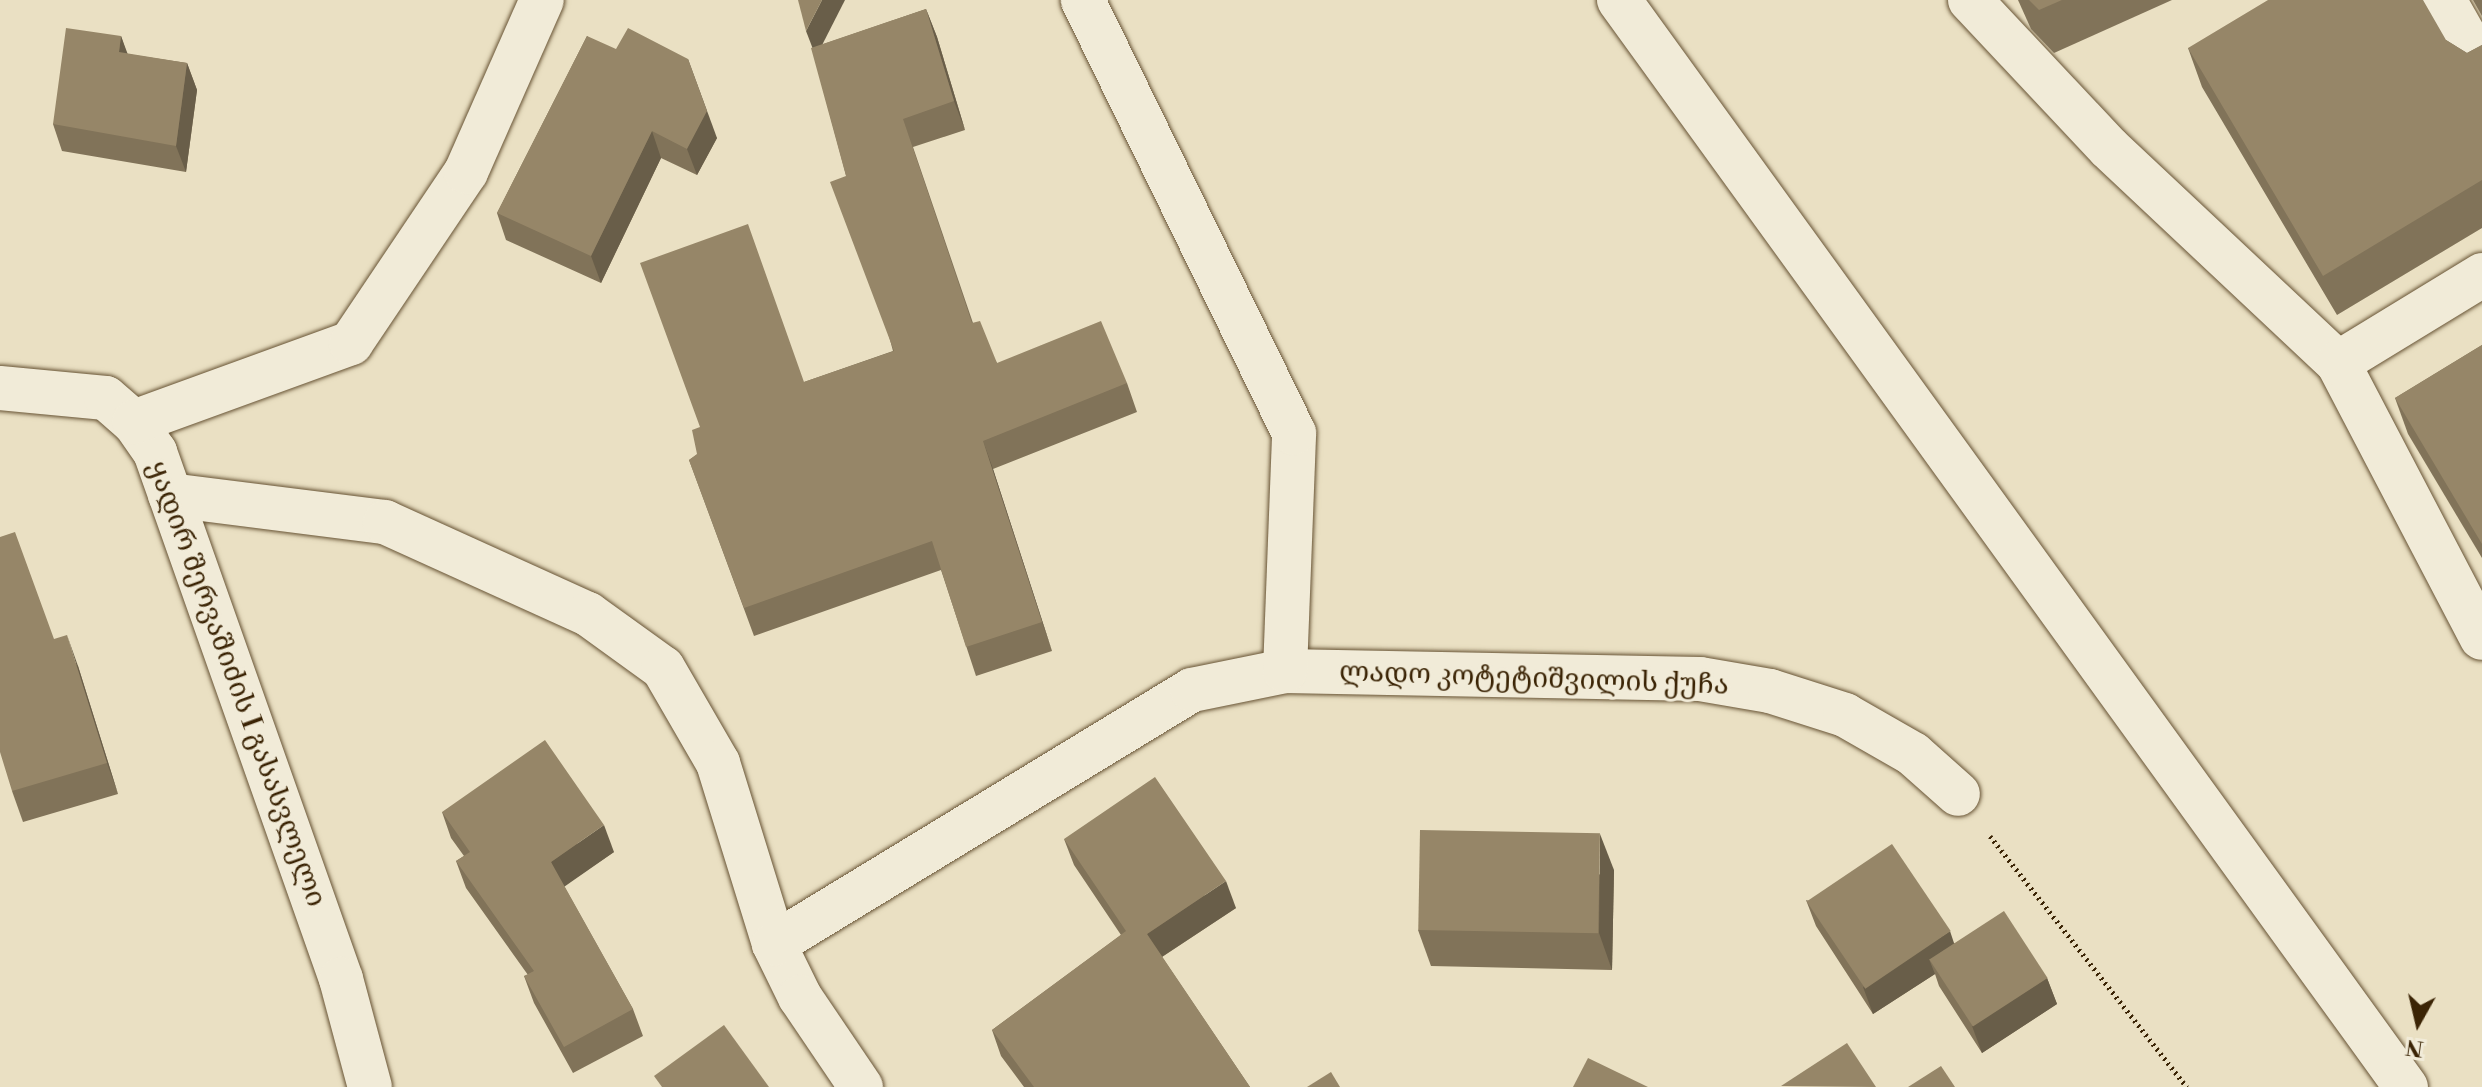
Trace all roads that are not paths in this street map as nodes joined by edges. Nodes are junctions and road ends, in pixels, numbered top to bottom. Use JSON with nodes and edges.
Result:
{"nodes":[{"id":1,"x":542,"y":0,"type":"edge"},
{"id":2,"x":1083,"y":0,"type":"edge"},
{"id":3,"x":1619,"y":0,"type":"edge"},
{"id":4,"x":1970,"y":0,"type":"edge"},
{"id":5,"x":2444,"y":0,"type":"edge"},
{"id":6,"x":2482,"y":67,"type":"edge"},
{"id":7,"x":2482,"y":275,"type":"edge"},
{"id":8,"x":2338,"y":363,"type":"junction"},
{"id":9,"x":0,"y":388,"type":"edge"},
{"id":10,"x":134,"y":422,"type":"junction"},
{"id":11,"x":170,"y":495,"type":"junction"},
{"id":12,"x":2482,"y":638,"type":"edge"},
{"id":13,"x":1285,"y":671,"type":"junction"},
{"id":14,"x":1958,"y":794,"type":"road end"},
{"id":15,"x":774,"y":944,"type":"junction"},
{"id":16,"x":2390,"y":1081,"type":"edge"},
{"id":17,"x":370,"y":1087,"type":"edge"},
{"id":18,"x":861,"y":1087,"type":"edge"}],
"edges":[{"from":1,"to":10,"type":"street"},
{"from":2,"to":13,"type":"street"},
{"from":3,"to":16,"type":"street"},
{"from":4,"to":8,"type":"street"},
{"from":5,"to":6,"type":"street"},
{"from":7,"to":8,"type":"street"},
{"from":8,"to":12,"type":"street"},
{"from":9,"to":10,"type":"street","name":"ყადირ შერვაშიძის I გასასვლელი"},
{"from":10,"to":11,"type":"street","name":"ყადირ შერვაშიძის I გასასვლელი"},
{"from":11,"to":15,"type":"street"},
{"from":11,"to":17,"type":"street","name":"ყადირ შერვაშიძის I გასასვლელი"},
{"from":13,"to":14,"type":"street","name":"ლადო კოტეტიშვილის ქუჩა"},
{"from":13,"to":15,"type":"street","name":"ლადო კოტეტიშვილის ქუჩა"},
{"from":15,"to":18,"type":"street"}]}
